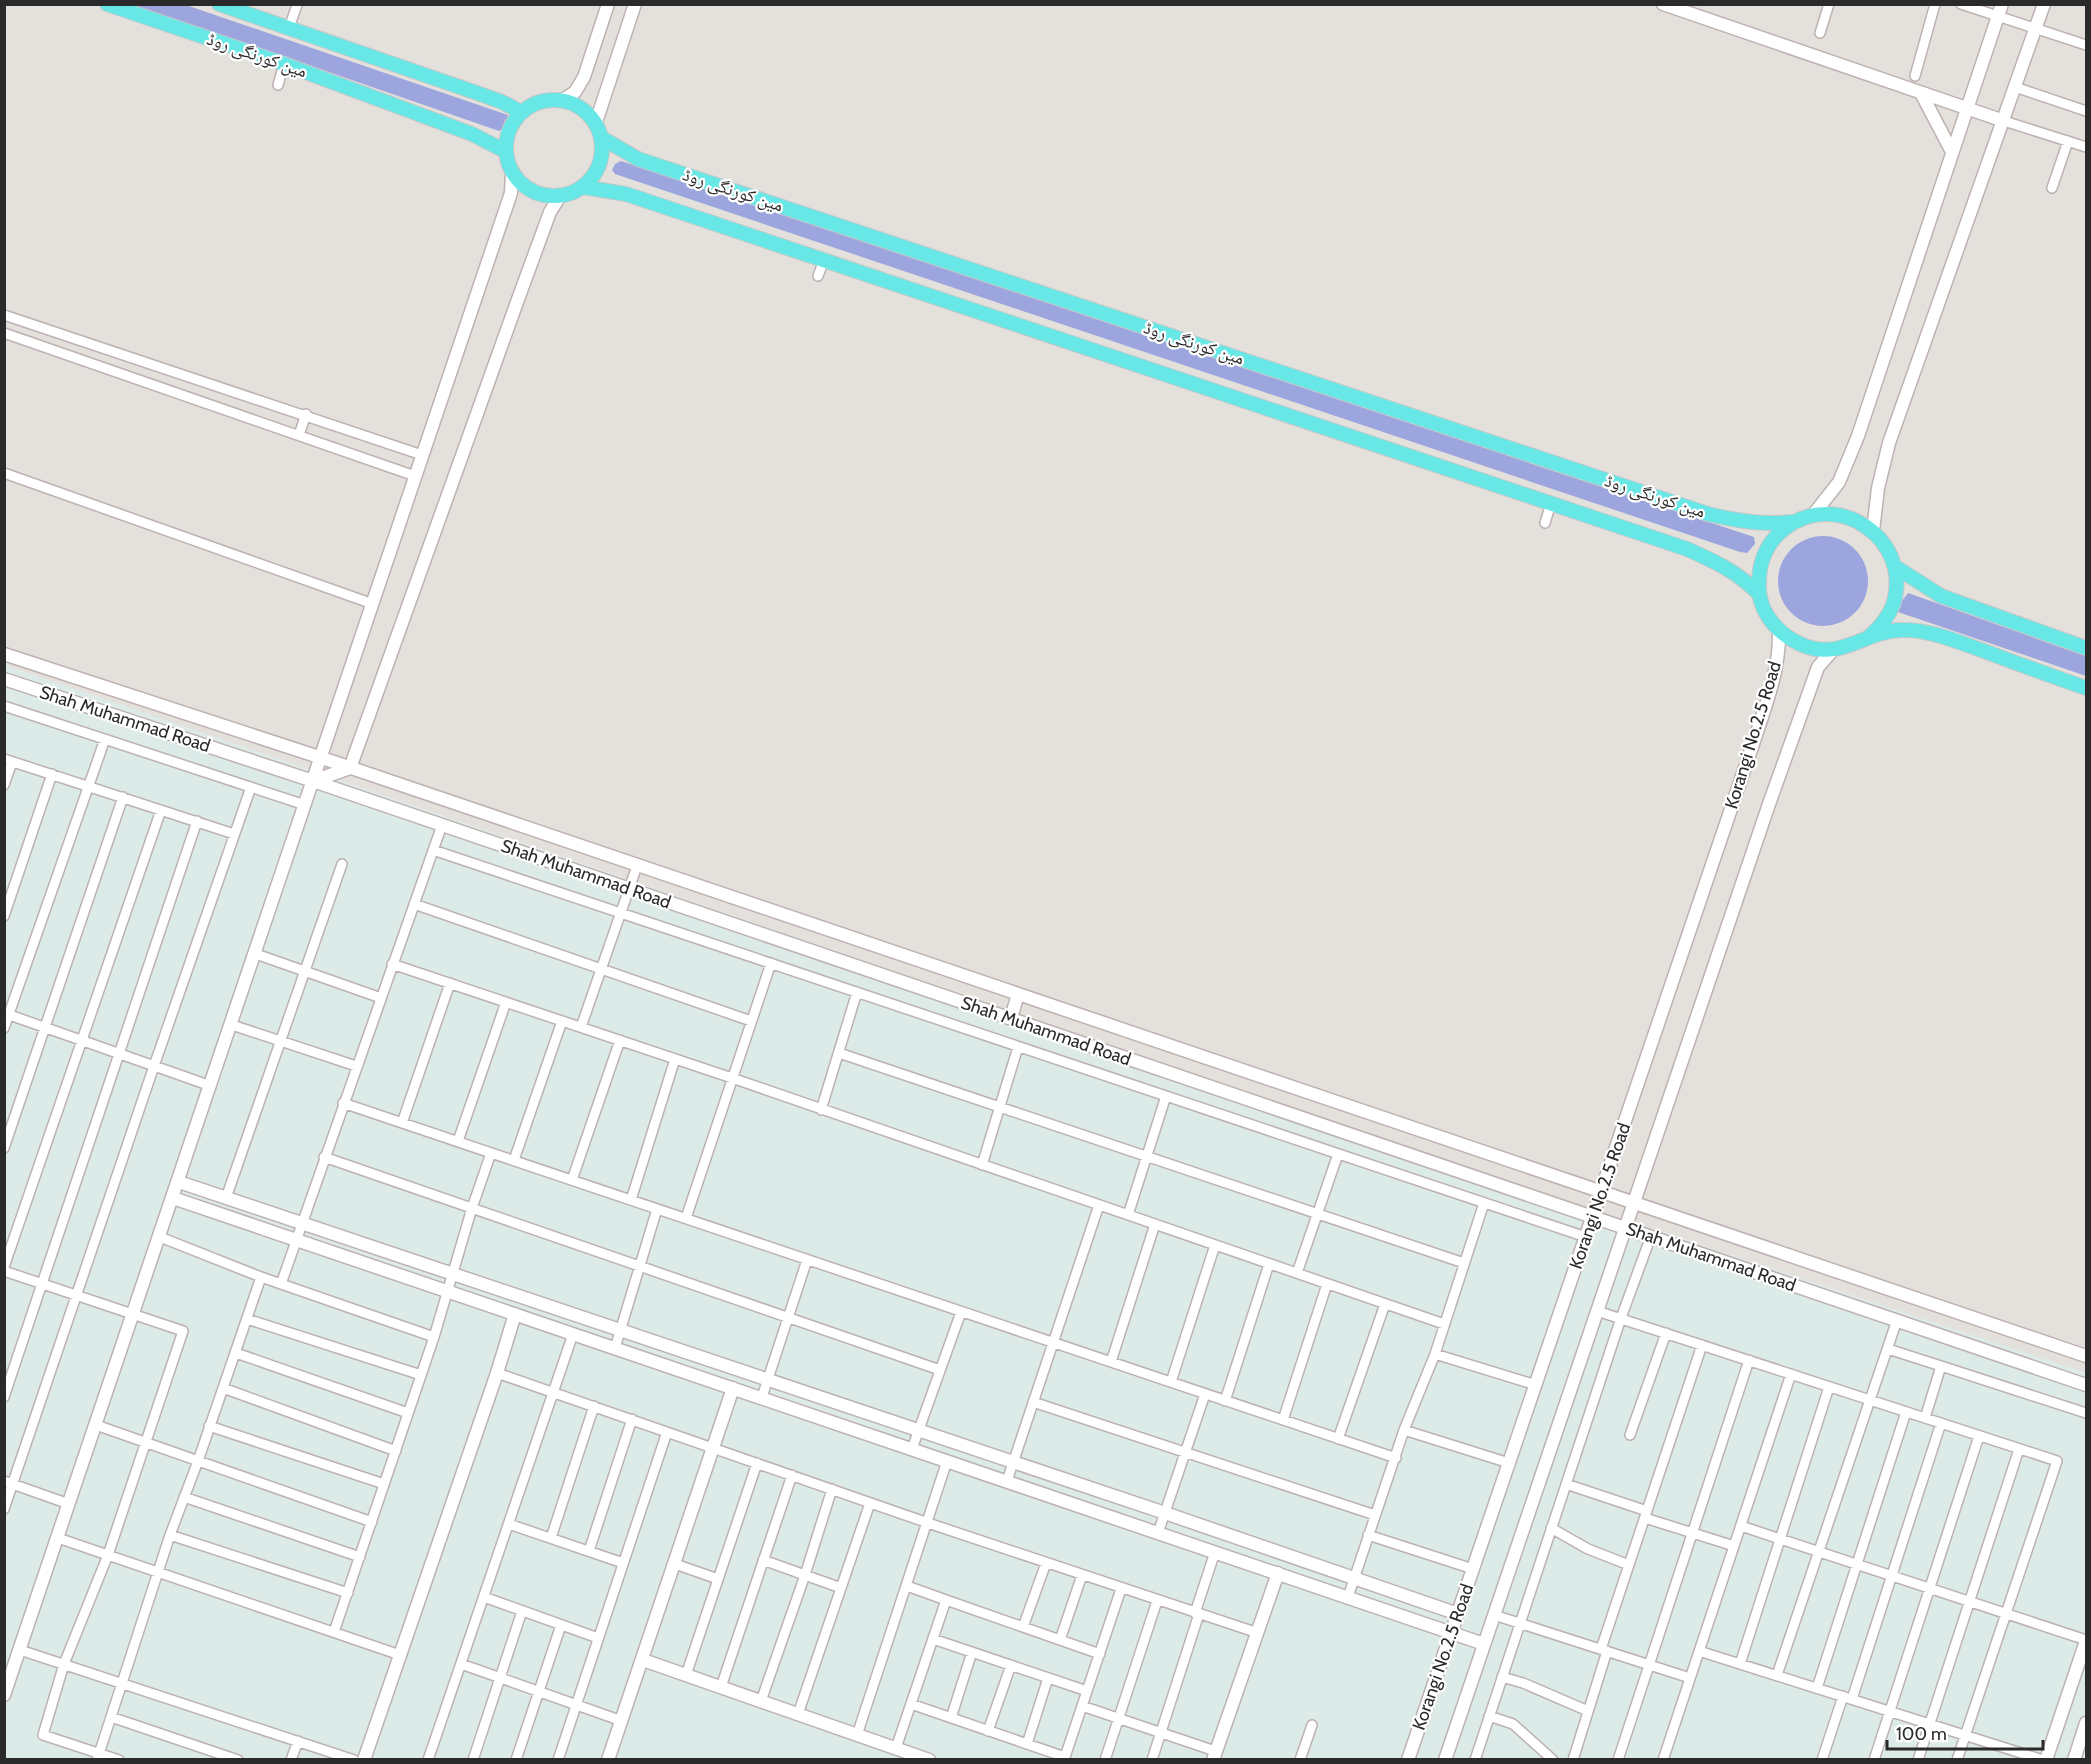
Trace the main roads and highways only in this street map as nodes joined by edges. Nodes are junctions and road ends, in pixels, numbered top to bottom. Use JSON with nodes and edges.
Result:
{"nodes":[{"id":1,"x":107,"y":4,"type":"edge"},
{"id":2,"x":219,"y":4,"type":"edge"},
{"id":3,"x":521,"y":112,"type":"junction"},
{"id":4,"x":602,"y":138,"type":"junction"},
{"id":5,"x":505,"y":151,"type":"junction"},
{"id":6,"x":583,"y":186,"type":"junction"},
{"id":7,"x":1793,"y":522,"type":"junction"},
{"id":8,"x":1894,"y":566,"type":"junction"},
{"id":9,"x":1760,"y":595,"type":"junction"},
{"id":10,"x":1869,"y":637,"type":"junction"},
{"id":11,"x":2086,"y":648,"type":"edge"},
{"id":12,"x":2086,"y":688,"type":"edge"}],
"edges":[{"from":1,"to":5,"type":"main road","name":"مین کورنگی روڈ"},
{"from":2,"to":3,"type":"main road","name":"مین کورنگی روڈ"},
{"from":3,"to":4,"type":"main road"},
{"from":3,"to":5,"type":"main road"},
{"from":4,"to":6,"type":"main road"},
{"from":4,"to":7,"type":"main road","name":"مین کورنگی روڈ"},
{"from":5,"to":6,"type":"main road"},
{"from":6,"to":9,"type":"main road","name":"مین کورنگی روڈ"},
{"from":7,"to":8,"type":"main road"},
{"from":7,"to":9,"type":"main road"},
{"from":8,"to":10,"type":"main road"},
{"from":8,"to":11,"type":"main road"},
{"from":9,"to":10,"type":"main road"},
{"from":10,"to":12,"type":"main road"}]}
